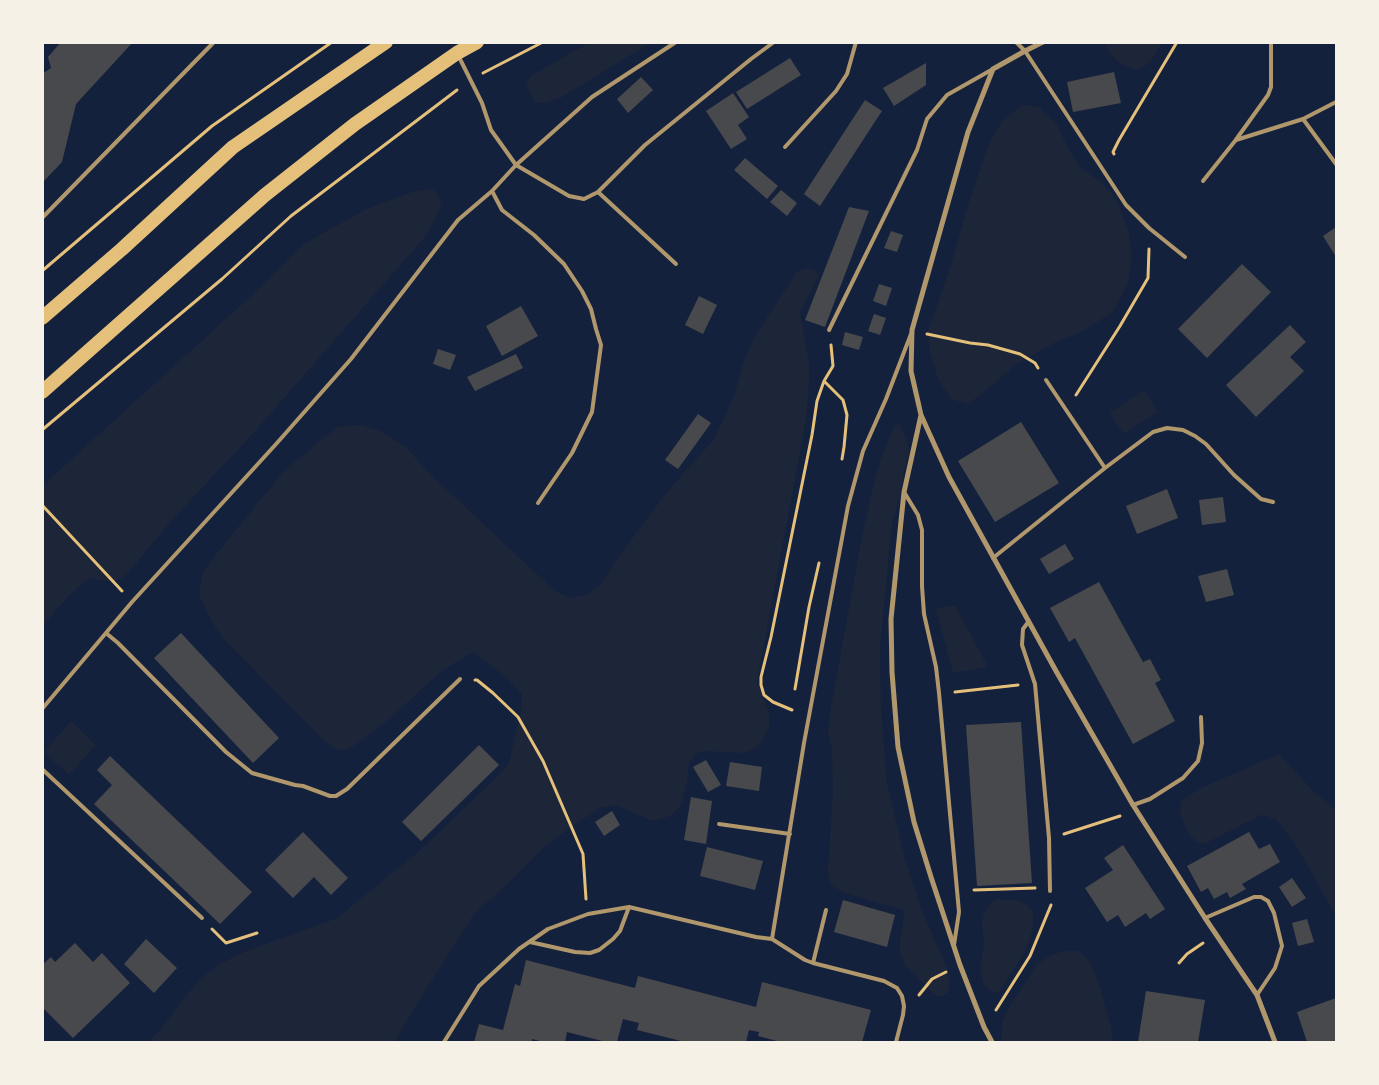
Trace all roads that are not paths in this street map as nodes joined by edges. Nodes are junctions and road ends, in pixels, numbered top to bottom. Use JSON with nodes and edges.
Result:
{"nodes":[{"id":1,"x":214,"y":42,"type":"edge"},
{"id":2,"x":386,"y":42,"type":"edge"},
{"id":3,"x":477,"y":42,"type":"edge"},
{"id":4,"x":676,"y":42,"type":"edge"},
{"id":5,"x":774,"y":42,"type":"edge"},
{"id":6,"x":856,"y":42,"type":"edge"},
{"id":7,"x":878,"y":42,"type":"edge"},
{"id":8,"x":894,"y":42,"type":"edge"},
{"id":9,"x":1016,"y":42,"type":"edge"},
{"id":10,"x":1043,"y":42,"type":"edge"},
{"id":11,"x":1271,"y":42,"type":"edge"},
{"id":12,"x":1025,"y":50,"type":"junction"},
{"id":13,"x":457,"y":53,"type":"junction"},
{"id":14,"x":993,"y":69,"type":"junction"},
{"id":15,"x":1336,"y":102,"type":"edge"},
{"id":16,"x":1303,"y":119,"type":"junction"},
{"id":17,"x":1235,"y":140,"type":"junction"},
{"id":18,"x":785,"y":147,"type":"dead end"},
{"id":19,"x":1336,"y":164,"type":"edge"},
{"id":20,"x":516,"y":165,"type":"junction"},
{"id":21,"x":1203,"y":181,"type":"dead end"},
{"id":22,"x":492,"y":191,"type":"junction"},
{"id":23,"x":598,"y":192,"type":"junction"},
{"id":24,"x":42,"y":218,"type":"edge"},
{"id":25,"x":1184,"y":257,"type":"dead end"},
{"id":26,"x":676,"y":264,"type":"dead end"},
{"id":27,"x":42,"y":318,"type":"edge"},
{"id":28,"x":829,"y":330,"type":"road end"},
{"id":29,"x":912,"y":330,"type":"junction"},
{"id":30,"x":1046,"y":380,"type":"road end"},
{"id":31,"x":42,"y":392,"type":"edge"},
{"id":32,"x":921,"y":415,"type":"junction"},
{"id":33,"x":1105,"y":468,"type":"junction"},
{"id":34,"x":904,"y":492,"type":"junction"},
{"id":35,"x":1273,"y":502,"type":"dead end"},
{"id":36,"x":538,"y":503,"type":"dead end"},
{"id":37,"x":993,"y":558,"type":"junction"},
{"id":38,"x":1029,"y":621,"type":"junction"},
{"id":39,"x":106,"y":633,"type":"junction"},
{"id":40,"x":460,"y":679,"type":"road end"},
{"id":41,"x":42,"y":709,"type":"edge"},
{"id":42,"x":1201,"y":717,"type":"dead end"},
{"id":43,"x":42,"y":769,"type":"edge"},
{"id":44,"x":1133,"y":805,"type":"junction"},
{"id":45,"x":719,"y":824,"type":"dead end"},
{"id":46,"x":790,"y":834,"type":"junction"},
{"id":47,"x":1050,"y":891,"type":"road end"},
{"id":48,"x":629,"y":907,"type":"junction"},
{"id":49,"x":826,"y":910,"type":"dead end"},
{"id":50,"x":202,"y":918,"type":"road end"},
{"id":51,"x":1205,"y":918,"type":"junction"},
{"id":52,"x":772,"y":939,"type":"junction"},
{"id":53,"x":529,"y":942,"type":"junction"},
{"id":54,"x":954,"y":945,"type":"junction"},
{"id":55,"x":813,"y":963,"type":"junction"},
{"id":56,"x":1257,"y":994,"type":"junction"},
{"id":57,"x":444,"y":1042,"type":"edge"},
{"id":58,"x":896,"y":1042,"type":"edge"},
{"id":59,"x":992,"y":1042,"type":"edge"},
{"id":60,"x":1275,"y":1042,"type":"edge"}],
"edges":[{"from":1,"to":24,"type":"lane"},
{"from":2,"to":27,"type":"highway"},
{"from":3,"to":13,"type":"highway"},
{"from":4,"to":20,"type":"lane"},
{"from":5,"to":23,"type":"lane"},
{"from":6,"to":18,"type":"lane"},
{"from":7,"to":8,"type":"lane"},
{"from":9,"to":12,"type":"lane"},
{"from":10,"to":12,"type":"street"},
{"from":11,"to":17,"type":"lane"},
{"from":12,"to":14,"type":"street"},
{"from":12,"to":25,"type":"lane"},
{"from":13,"to":20,"type":"lane"},
{"from":13,"to":31,"type":"highway"},
{"from":14,"to":28,"type":"lane"},
{"from":14,"to":29,"type":"street"},
{"from":15,"to":16,"type":"lane"},
{"from":16,"to":17,"type":"lane"},
{"from":16,"to":19,"type":"lane"},
{"from":17,"to":21,"type":"lane"},
{"from":20,"to":22,"type":"lane"},
{"from":20,"to":23,"type":"lane"},
{"from":22,"to":36,"type":"lane"},
{"from":22,"to":39,"type":"lane"},
{"from":23,"to":26,"type":"lane"},
{"from":29,"to":32,"type":"street"},
{"from":29,"to":46,"type":"lane"},
{"from":30,"to":33,"type":"lane"},
{"from":32,"to":34,"type":"street"},
{"from":32,"to":37,"type":"street"},
{"from":33,"to":35,"type":"lane"},
{"from":33,"to":37,"type":"lane"},
{"from":34,"to":54,"type":"lane"},
{"from":34,"to":54,"type":"street"},
{"from":37,"to":38,"type":"street"},
{"from":38,"to":44,"type":"street"},
{"from":38,"to":47,"type":"lane"},
{"from":39,"to":40,"type":"lane"},
{"from":39,"to":41,"type":"lane"},
{"from":42,"to":44,"type":"lane"},
{"from":43,"to":50,"type":"lane"},
{"from":44,"to":51,"type":"street"},
{"from":45,"to":46,"type":"lane"},
{"from":46,"to":52,"type":"lane"},
{"from":48,"to":52,"type":"lane"},
{"from":48,"to":53,"type":"lane"},
{"from":48,"to":53,"type":"lane"},
{"from":49,"to":55,"type":"lane"},
{"from":51,"to":56,"type":"street"},
{"from":51,"to":56,"type":"lane"},
{"from":52,"to":55,"type":"lane"},
{"from":53,"to":57,"type":"lane"},
{"from":54,"to":59,"type":"street"},
{"from":55,"to":58,"type":"lane"},
{"from":56,"to":60,"type":"street"}]}
